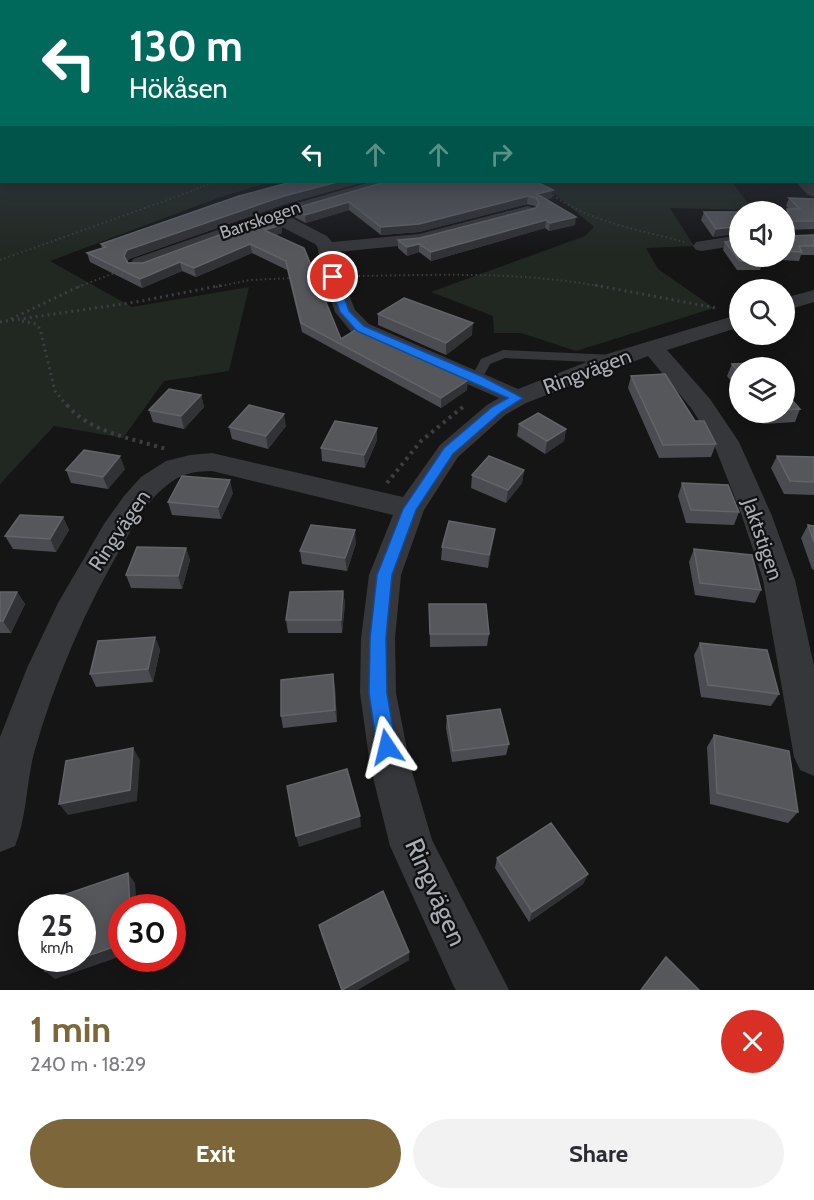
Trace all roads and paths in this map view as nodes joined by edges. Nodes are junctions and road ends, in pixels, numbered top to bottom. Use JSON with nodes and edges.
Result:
{"nodes":[{"id":1,"x":213,"y":183,"type":"edge"},
{"id":2,"x":382,"y":183,"type":"edge"},
{"id":3,"x":547,"y":190,"type":"edge"},
{"id":4,"x":528,"y":212,"type":"edge"},
{"id":5,"x":274,"y":216,"type":"junction"},
{"id":6,"x":729,"y":242,"type":"edge"},
{"id":7,"x":702,"y":246,"type":"joint"},
{"id":8,"x":327,"y":248,"type":"junction"},
{"id":9,"x":0,"y":260,"type":"edge"},
{"id":10,"x":137,"y":265,"type":"joint"},
{"id":11,"x":333,"y":277,"type":"junction"},
{"id":12,"x":814,"y":296,"type":"edge"},
{"id":13,"x":795,"y":302,"type":"edge"},
{"id":14,"x":795,"y":306,"type":"edge"},
{"id":15,"x":729,"y":314,"type":"edge"},
{"id":16,"x":814,"y":314,"type":"edge"},
{"id":17,"x":729,"y":316,"type":"edge"},
{"id":18,"x":6,"y":321,"type":"junction"},
{"id":19,"x":0,"y":322,"type":"edge"},
{"id":20,"x":653,"y":347,"type":"junction"},
{"id":21,"x":615,"y":359,"type":"junction"},
{"id":22,"x":477,"y":378,"type":"junction"},
{"id":23,"x":517,"y":398,"type":"junction"},
{"id":24,"x":174,"y":467,"type":"junction"},
{"id":25,"x":410,"y":509,"type":"junction"},
{"id":26,"x":814,"y":757,"type":"edge"},
{"id":27,"x":0,"y":831,"type":"edge"},
{"id":28,"x":484,"y":990,"type":"edge"}],
"edges":[{"from":1,"to":9,"type":"path"},
{"from":2,"to":5,"type":"street","name":"Barrskogen"},
{"from":3,"to":7,"type":"path"},
{"from":4,"to":8,"type":"street"},
{"from":5,"to":8,"type":"street"},
{"from":5,"to":10,"type":"street","name":"Barrskogen"},
{"from":6,"to":7,"type":"street"},
{"from":8,"to":11,"type":"street"},
{"from":10,"to":18,"type":"path"},
{"from":11,"to":15,"type":"path"},
{"from":11,"to":18,"type":"path"},
{"from":11,"to":22,"type":"street"},
{"from":12,"to":13,"type":"street"},
{"from":14,"to":16,"type":"street"},
{"from":17,"to":20,"type":"street","name":"Ringvägen"},
{"from":18,"to":19,"type":"path"},
{"from":18,"to":24,"type":"path"},
{"from":20,"to":21,"type":"street","name":"Ringvägen"},
{"from":20,"to":26,"type":"street","name":"Jaktstigen"},
{"from":21,"to":22,"type":"lane"},
{"from":21,"to":23,"type":"street","name":"Ringvägen"},
{"from":22,"to":23,"type":"street"},
{"from":23,"to":25,"type":"street","name":"Ringvägen"},
{"from":24,"to":25,"type":"street","name":"Ringvägen"},
{"from":24,"to":27,"type":"street","name":"Ringvägen"},
{"from":25,"to":28,"type":"street","name":"Ringvägen"}]}
